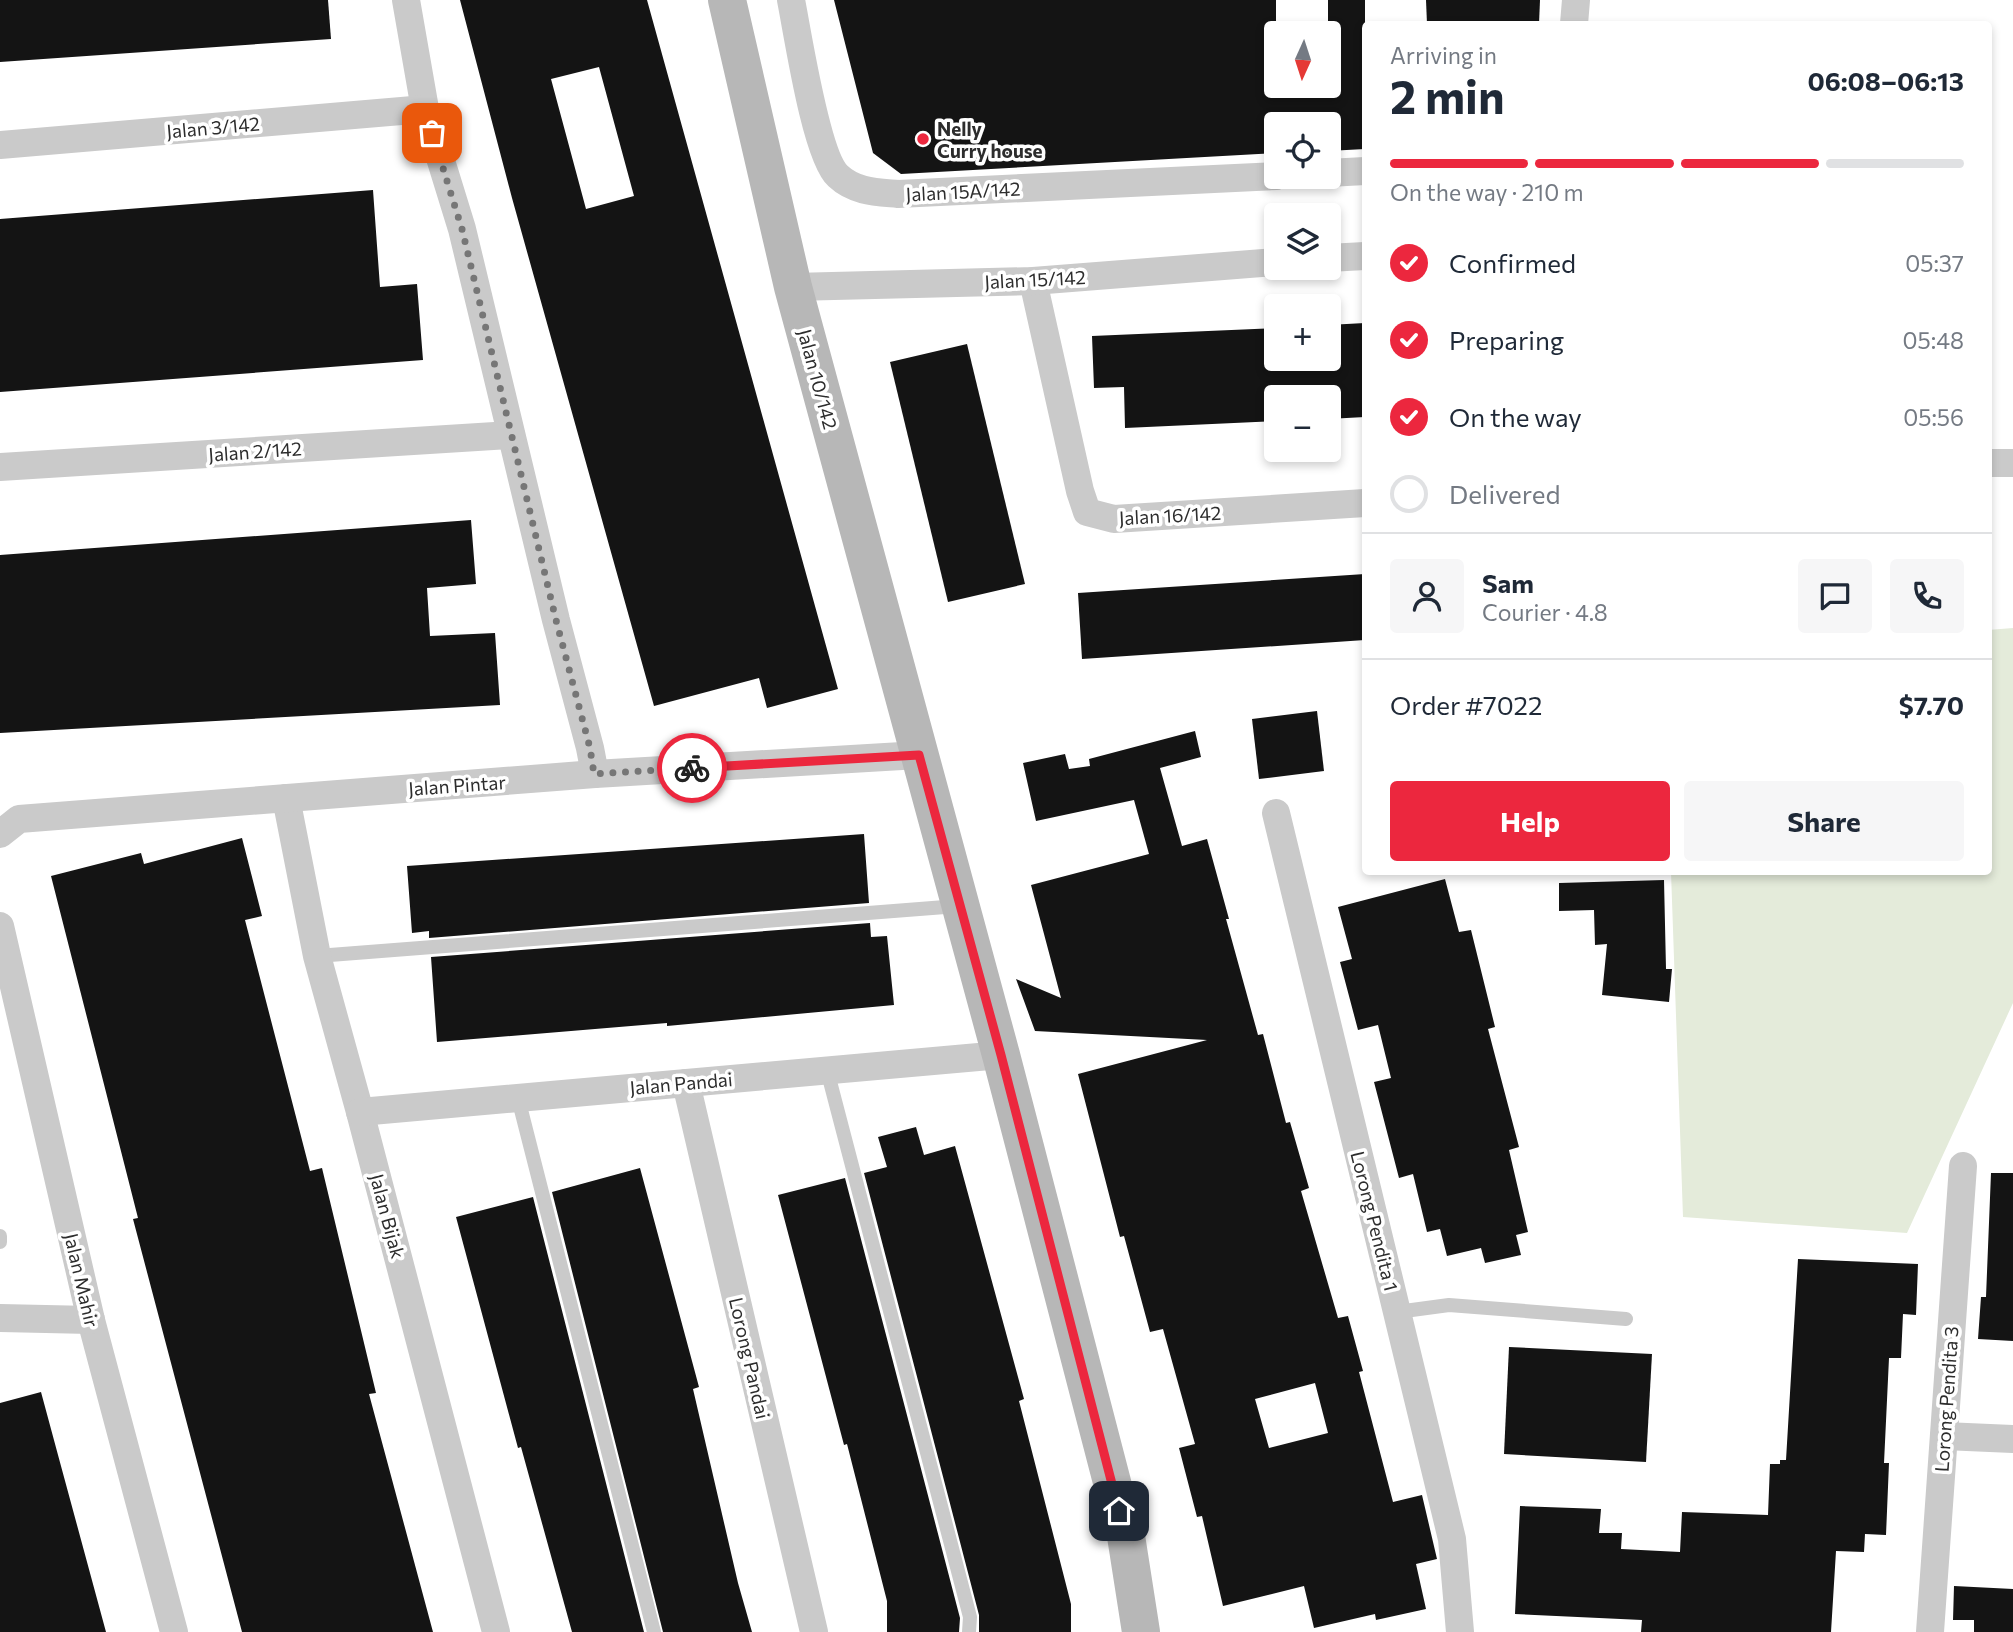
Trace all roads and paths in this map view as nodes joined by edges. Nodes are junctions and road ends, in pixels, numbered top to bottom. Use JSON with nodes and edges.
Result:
{"nodes":[{"id":1,"x":406,"y":0,"type":"edge"},
{"id":2,"x":727,"y":0,"type":"edge"},
{"id":3,"x":791,"y":0,"type":"edge"},
{"id":4,"x":1576,"y":0,"type":"edge"},
{"id":5,"x":1574,"y":21,"type":"edge"},
{"id":6,"x":425,"y":109,"type":"junction"},
{"id":7,"x":0,"y":145,"type":"edge"},
{"id":8,"x":1362,"y":171,"type":"edge"},
{"id":9,"x":1341,"y":172,"type":"edge"},
{"id":10,"x":1264,"y":177,"type":"edge"},
{"id":11,"x":1362,"y":256,"type":"edge"},
{"id":12,"x":1341,"y":257,"type":"edge"},
{"id":13,"x":1264,"y":263,"type":"edge"},
{"id":14,"x":1033,"y":281,"type":"junction"},
{"id":15,"x":793,"y":288,"type":"junction"},
{"id":16,"x":511,"y":435,"type":"junction"},
{"id":17,"x":1992,"y":463,"type":"edge"},
{"id":18,"x":2013,"y":463,"type":"edge"},
{"id":19,"x":0,"y":467,"type":"edge"},
{"id":20,"x":1362,"y":503,"type":"edge"},
{"id":21,"x":919,"y":755,"type":"junction"},
{"id":22,"x":594,"y":774,"type":"junction"},
{"id":23,"x":286,"y":798,"type":"junction"},
{"id":24,"x":1276,"y":813,"type":"dead end"},
{"id":25,"x":0,"y":834,"type":"edge"},
{"id":26,"x":961,"y":906,"type":"junction"},
{"id":27,"x":0,"y":926,"type":"edge"},
{"id":28,"x":317,"y":956,"type":"junction"},
{"id":29,"x":1001,"y":1055,"type":"junction"},
{"id":30,"x":827,"y":1070,"type":"junction"},
{"id":31,"x":686,"y":1083,"type":"junction"},
{"id":32,"x":518,"y":1098,"type":"junction"},
{"id":33,"x":360,"y":1112,"type":"junction"},
{"id":34,"x":1963,"y":1166,"type":"dead end"},
{"id":35,"x":0,"y":1236,"type":"edge"},
{"id":36,"x":0,"y":1242,"type":"edge"},
{"id":37,"x":1397,"y":1312,"type":"junction"},
{"id":38,"x":0,"y":1318,"type":"edge"},
{"id":39,"x":1626,"y":1319,"type":"dead end"},
{"id":40,"x":91,"y":1320,"type":"junction"},
{"id":41,"x":1944,"y":1436,"type":"junction"},
{"id":42,"x":2013,"y":1439,"type":"edge"},
{"id":43,"x":174,"y":1632,"type":"edge"},
{"id":44,"x":496,"y":1632,"type":"edge"},
{"id":45,"x":654,"y":1632,"type":"edge"},
{"id":46,"x":814,"y":1632,"type":"edge"},
{"id":47,"x":969,"y":1632,"type":"edge"},
{"id":48,"x":1141,"y":1632,"type":"edge"},
{"id":49,"x":1460,"y":1632,"type":"edge"},
{"id":50,"x":1930,"y":1632,"type":"edge"}],
"edges":[{"from":1,"to":6,"type":"street"},
{"from":2,"to":15,"type":"street","name":"Jalan 10/142"},
{"from":3,"to":10,"type":"street","name":"Jalan 15A/142"},
{"from":4,"to":5,"type":"street"},
{"from":6,"to":7,"type":"street","name":"Jalan 3/142"},
{"from":6,"to":16,"type":"street"},
{"from":8,"to":9,"type":"street"},
{"from":11,"to":12,"type":"street"},
{"from":13,"to":14,"type":"street","name":"Jalan 15/142"},
{"from":14,"to":15,"type":"street","name":"Jalan 15/142"},
{"from":14,"to":20,"type":"street","name":"Jalan 16/142"},
{"from":15,"to":21,"type":"street","name":"Jalan 10/142"},
{"from":16,"to":19,"type":"street","name":"Jalan 2/142"},
{"from":16,"to":22,"type":"street"},
{"from":17,"to":18,"type":"street"},
{"from":21,"to":22,"type":"street","name":"Jalan Pintar"},
{"from":21,"to":26,"type":"street","name":"Jalan 10/142"},
{"from":22,"to":23,"type":"street","name":"Jalan Pintar"},
{"from":23,"to":25,"type":"street","name":"Jalan Pintar"},
{"from":23,"to":28,"type":"street","name":"Jalan Bijak"},
{"from":24,"to":37,"type":"street","name":"Lorong Pendita 1"},
{"from":26,"to":28,"type":"lane"},
{"from":26,"to":29,"type":"street","name":"Jalan 10/142"},
{"from":27,"to":40,"type":"street","name":"Jalan Mahir"},
{"from":28,"to":33,"type":"street","name":"Jalan Bijak"},
{"from":29,"to":30,"type":"street","name":"Jalan Pandai"},
{"from":29,"to":48,"type":"street","name":"Jalan 10/142"},
{"from":30,"to":31,"type":"street","name":"Jalan Pandai"},
{"from":30,"to":47,"type":"lane"},
{"from":31,"to":32,"type":"street","name":"Jalan Pandai"},
{"from":31,"to":46,"type":"street","name":"Lorong Pandai"},
{"from":32,"to":33,"type":"street","name":"Jalan Pandai"},
{"from":32,"to":45,"type":"lane"},
{"from":33,"to":44,"type":"street","name":"Jalan Bijak"},
{"from":34,"to":41,"type":"street","name":"Lorong Pendita 3"},
{"from":35,"to":36,"type":"lane"},
{"from":37,"to":39,"type":"lane"},
{"from":37,"to":49,"type":"street","name":"Lorong Pendita 1"},
{"from":38,"to":40,"type":"street"},
{"from":40,"to":43,"type":"street","name":"Jalan Mahir"},
{"from":41,"to":42,"type":"street"},
{"from":41,"to":50,"type":"street","name":"Lorong Pendita 3"}]}
